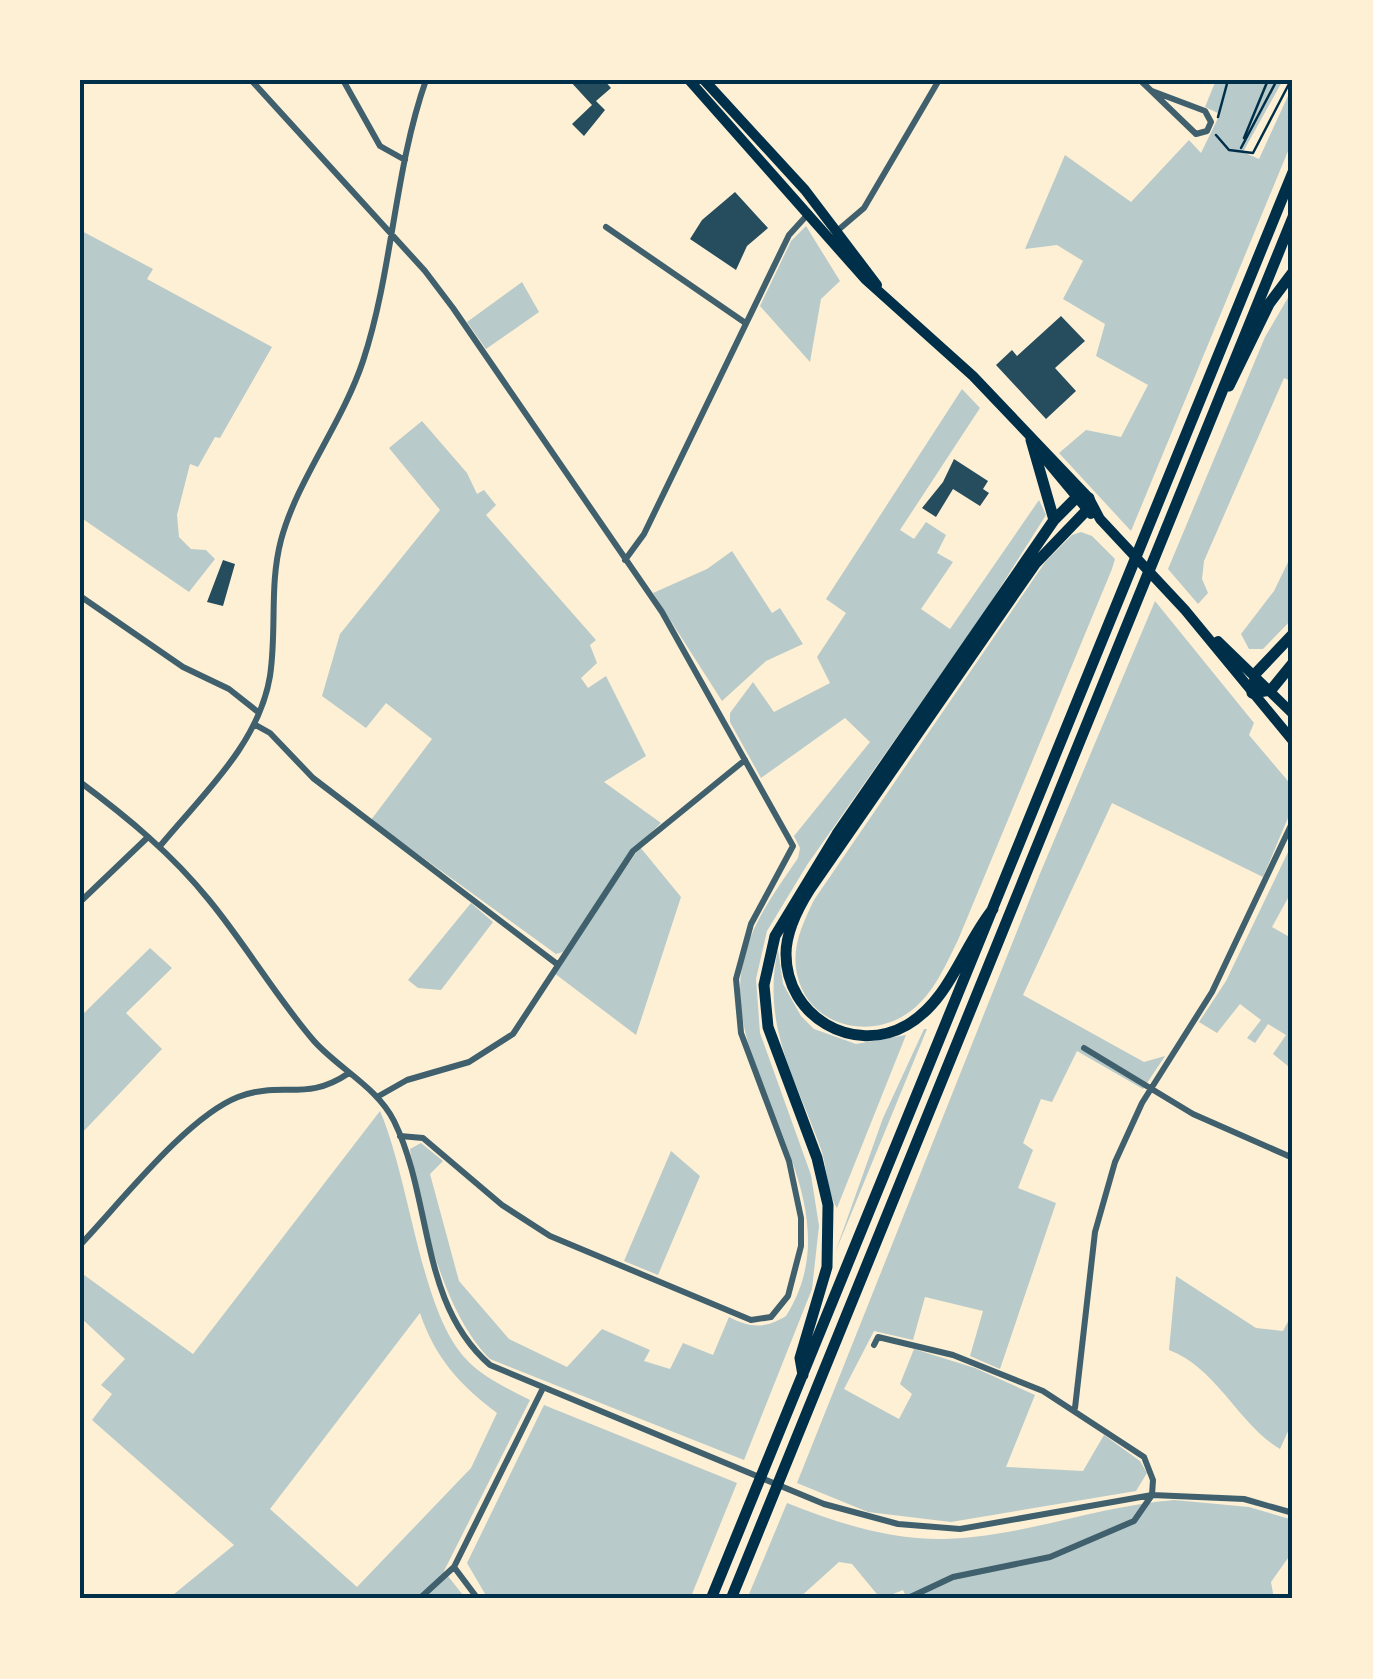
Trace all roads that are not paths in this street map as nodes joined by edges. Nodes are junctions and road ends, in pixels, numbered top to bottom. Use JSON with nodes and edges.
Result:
{"nodes":[{"id":1,"x":250,"y":80,"type":"edge"},
{"id":2,"x":343,"y":80,"type":"edge"},
{"id":3,"x":426,"y":80,"type":"edge"},
{"id":4,"x":689,"y":80,"type":"edge"},
{"id":5,"x":704,"y":80,"type":"edge"},
{"id":6,"x":939,"y":80,"type":"edge"},
{"id":7,"x":1140,"y":80,"type":"edge"},
{"id":8,"x":1152,"y":92,"type":"junction"},
{"id":9,"x":406,"y":160,"type":"junction"},
{"id":10,"x":1293,"y":172,"type":"edge"},
{"id":11,"x":813,"y":209,"type":"junction"},
{"id":12,"x":1293,"y":217,"type":"edge"},
{"id":13,"x":606,"y":227,"type":"dead end"},
{"id":14,"x":834,"y":234,"type":"junction"},
{"id":15,"x":390,"y":235,"type":"junction"},
{"id":16,"x":1293,"y":272,"type":"edge"},
{"id":17,"x":744,"y":322,"type":"junction"},
{"id":18,"x":1216,"y":406,"type":"junction"},
{"id":19,"x":1034,"y":442,"type":"junction"},
{"id":20,"x":1083,"y":503,"type":"junction"},
{"id":21,"x":1054,"y":520,"type":"junction"},
{"id":22,"x":625,"y":560,"type":"junction"},
{"id":23,"x":80,"y":596,"type":"edge"},
{"id":24,"x":1184,"y":610,"type":"junction"},
{"id":25,"x":1293,"y":634,"type":"edge"},
{"id":26,"x":1293,"y":662,"type":"edge"},
{"id":27,"x":1256,"y":673,"type":"junction"},
{"id":28,"x":1272,"y":690,"type":"junction"},
{"id":29,"x":1252,"y":693,"type":"junction"},
{"id":30,"x":258,"y":712,"type":"junction"},
{"id":31,"x":1293,"y":714,"type":"edge"},
{"id":32,"x":254,"y":724,"type":"junction"},
{"id":33,"x":1293,"y":740,"type":"edge"},
{"id":34,"x":745,"y":760,"type":"junction"},
{"id":35,"x":80,"y":782,"type":"edge"},
{"id":36,"x":1293,"y":824,"type":"edge"},
{"id":37,"x":148,"y":836,"type":"junction"},
{"id":38,"x":160,"y":846,"type":"junction"},
{"id":39,"x":80,"y":902,"type":"edge"},
{"id":40,"x":993,"y":908,"type":"junction"},
{"id":41,"x":556,"y":964,"type":"junction"},
{"id":42,"x":1084,"y":1048,"type":"dead end"},
{"id":43,"x":349,"y":1072,"type":"junction"},
{"id":44,"x":1152,"y":1088,"type":"junction"},
{"id":45,"x":377,"y":1098,"type":"junction"},
{"id":46,"x":400,"y":1136,"type":"junction"},
{"id":47,"x":1293,"y":1158,"type":"edge"},
{"id":48,"x":80,"y":1245,"type":"edge"},
{"id":49,"x":874,"y":1345,"type":"dead end"},
{"id":50,"x":803,"y":1375,"type":"junction"},
{"id":51,"x":542,"y":1390,"type":"junction"},
{"id":52,"x":1075,"y":1408,"type":"junction"},
{"id":53,"x":1152,"y":1495,"type":"junction"},
{"id":54,"x":1293,"y":1513,"type":"edge"},
{"id":55,"x":454,"y":1567,"type":"junction"},
{"id":56,"x":419,"y":1599,"type":"edge"},
{"id":57,"x":478,"y":1599,"type":"edge"},
{"id":58,"x":711,"y":1599,"type":"edge"},
{"id":59,"x":731,"y":1599,"type":"edge"},
{"id":60,"x":906,"y":1599,"type":"edge"}],
"edges":[{"from":1,"to":15,"type":"street"},
{"from":2,"to":9,"type":"street"},
{"from":3,"to":9,"type":"street"},
{"from":4,"to":11,"type":"main road"},
{"from":5,"to":11,"type":"main road"},
{"from":6,"to":14,"type":"street"},
{"from":7,"to":8,"type":"street"},
{"from":8,"to":8,"type":"street"},
{"from":9,"to":15,"type":"street"},
{"from":10,"to":40,"type":"highway"},
{"from":11,"to":14,"type":"main road"},
{"from":11,"to":17,"type":"street"},
{"from":12,"to":18,"type":"highway"},
{"from":13,"to":17,"type":"street"},
{"from":14,"to":19,"type":"main road"},
{"from":15,"to":22,"type":"street"},
{"from":15,"to":30,"type":"street"},
{"from":16,"to":18,"type":"highway"},
{"from":17,"to":22,"type":"street"},
{"from":18,"to":59,"type":"highway"},
{"from":19,"to":20,"type":"main road"},
{"from":19,"to":21,"type":"highway"},
{"from":20,"to":21,"type":"highway"},
{"from":20,"to":24,"type":"main road"},
{"from":20,"to":40,"type":"highway"},
{"from":21,"to":50,"type":"highway"},
{"from":22,"to":34,"type":"street"},
{"from":23,"to":30,"type":"street"},
{"from":24,"to":27,"type":"main road"},
{"from":24,"to":29,"type":"main road"},
{"from":25,"to":27,"type":"highway"},
{"from":26,"to":28,"type":"highway"},
{"from":27,"to":28,"type":"main road"},
{"from":27,"to":29,"type":"highway"},
{"from":28,"to":29,"type":"highway"},
{"from":28,"to":31,"type":"main road"},
{"from":29,"to":33,"type":"main road"},
{"from":30,"to":32,"type":"street"},
{"from":32,"to":38,"type":"street"},
{"from":32,"to":41,"type":"street"},
{"from":34,"to":41,"type":"street"},
{"from":34,"to":46,"type":"street"},
{"from":35,"to":37,"type":"street"},
{"from":36,"to":44,"type":"street"},
{"from":37,"to":38,"type":"street"},
{"from":37,"to":39,"type":"street"},
{"from":38,"to":43,"type":"street"},
{"from":40,"to":50,"type":"highway"},
{"from":41,"to":45,"type":"street"},
{"from":42,"to":44,"type":"street"},
{"from":43,"to":45,"type":"street"},
{"from":43,"to":48,"type":"street"},
{"from":44,"to":47,"type":"street"},
{"from":44,"to":52,"type":"street"},
{"from":45,"to":46,"type":"street"},
{"from":46,"to":51,"type":"street"},
{"from":49,"to":52,"type":"street"},
{"from":50,"to":58,"type":"highway"},
{"from":51,"to":53,"type":"street"},
{"from":51,"to":55,"type":"street"},
{"from":52,"to":53,"type":"street"},
{"from":53,"to":54,"type":"street"},
{"from":53,"to":60,"type":"street"},
{"from":55,"to":56,"type":"street"},
{"from":55,"to":57,"type":"street"}]}
